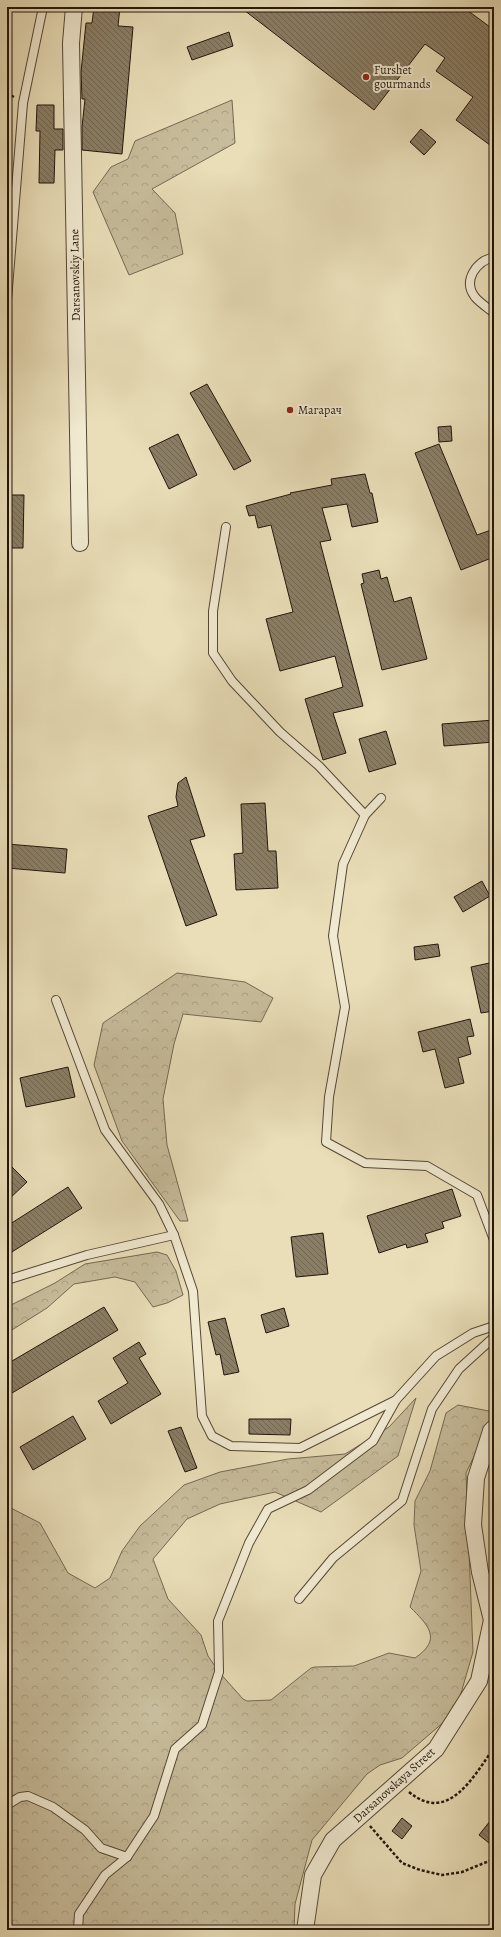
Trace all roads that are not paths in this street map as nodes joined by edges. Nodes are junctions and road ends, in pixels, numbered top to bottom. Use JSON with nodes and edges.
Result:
{"nodes":[{"id":1,"x":43,"y":7,"type":"edge"},
{"id":2,"x":74,"y":7,"type":"edge"},
{"id":3,"x":494,"y":258,"type":"edge"},
{"id":4,"x":7,"y":300,"type":"edge"},
{"id":5,"x":494,"y":313,"type":"edge"},
{"id":6,"x":226,"y":527,"type":"dead end"},
{"id":7,"x":80,"y":543,"type":"dead end"},
{"id":8,"x":380,"y":798,"type":"dead end"},
{"id":9,"x":364,"y":815,"type":"junction"},
{"id":10,"x":56,"y":1000,"type":"dead end"},
{"id":11,"x":174,"y":1235,"type":"junction"},
{"id":12,"x":494,"y":1240,"type":"edge"},
{"id":13,"x":7,"y":1280,"type":"edge"},
{"id":14,"x":494,"y":1326,"type":"edge"},
{"id":15,"x":494,"y":1337,"type":"edge"},
{"id":16,"x":396,"y":1400,"type":"junction"},
{"id":17,"x":494,"y":1428,"type":"edge"},
{"id":18,"x":299,"y":1599,"type":"dead end"},
{"id":19,"x":7,"y":1805,"type":"edge"},
{"id":20,"x":127,"y":1857,"type":"junction"},
{"id":21,"x":78,"y":1930,"type":"edge"},
{"id":22,"x":305,"y":1930,"type":"edge"}],
"edges":[{"from":1,"to":4,"type":"lane"},
{"from":2,"to":7,"type":"street","name":"Darsanovskiy Lane"},
{"from":3,"to":5,"type":"lane"},
{"from":6,"to":9,"type":"lane"},
{"from":8,"to":9,"type":"lane"},
{"from":9,"to":12,"type":"lane"},
{"from":10,"to":11,"type":"lane"},
{"from":11,"to":13,"type":"lane"},
{"from":11,"to":16,"type":"lane"},
{"from":14,"to":16,"type":"lane"},
{"from":15,"to":18,"type":"lane"},
{"from":16,"to":20,"type":"lane"},
{"from":17,"to":22,"type":"street","name":"Darsanovskaya Street"},
{"from":19,"to":20,"type":"lane"},
{"from":20,"to":21,"type":"lane"}]}
